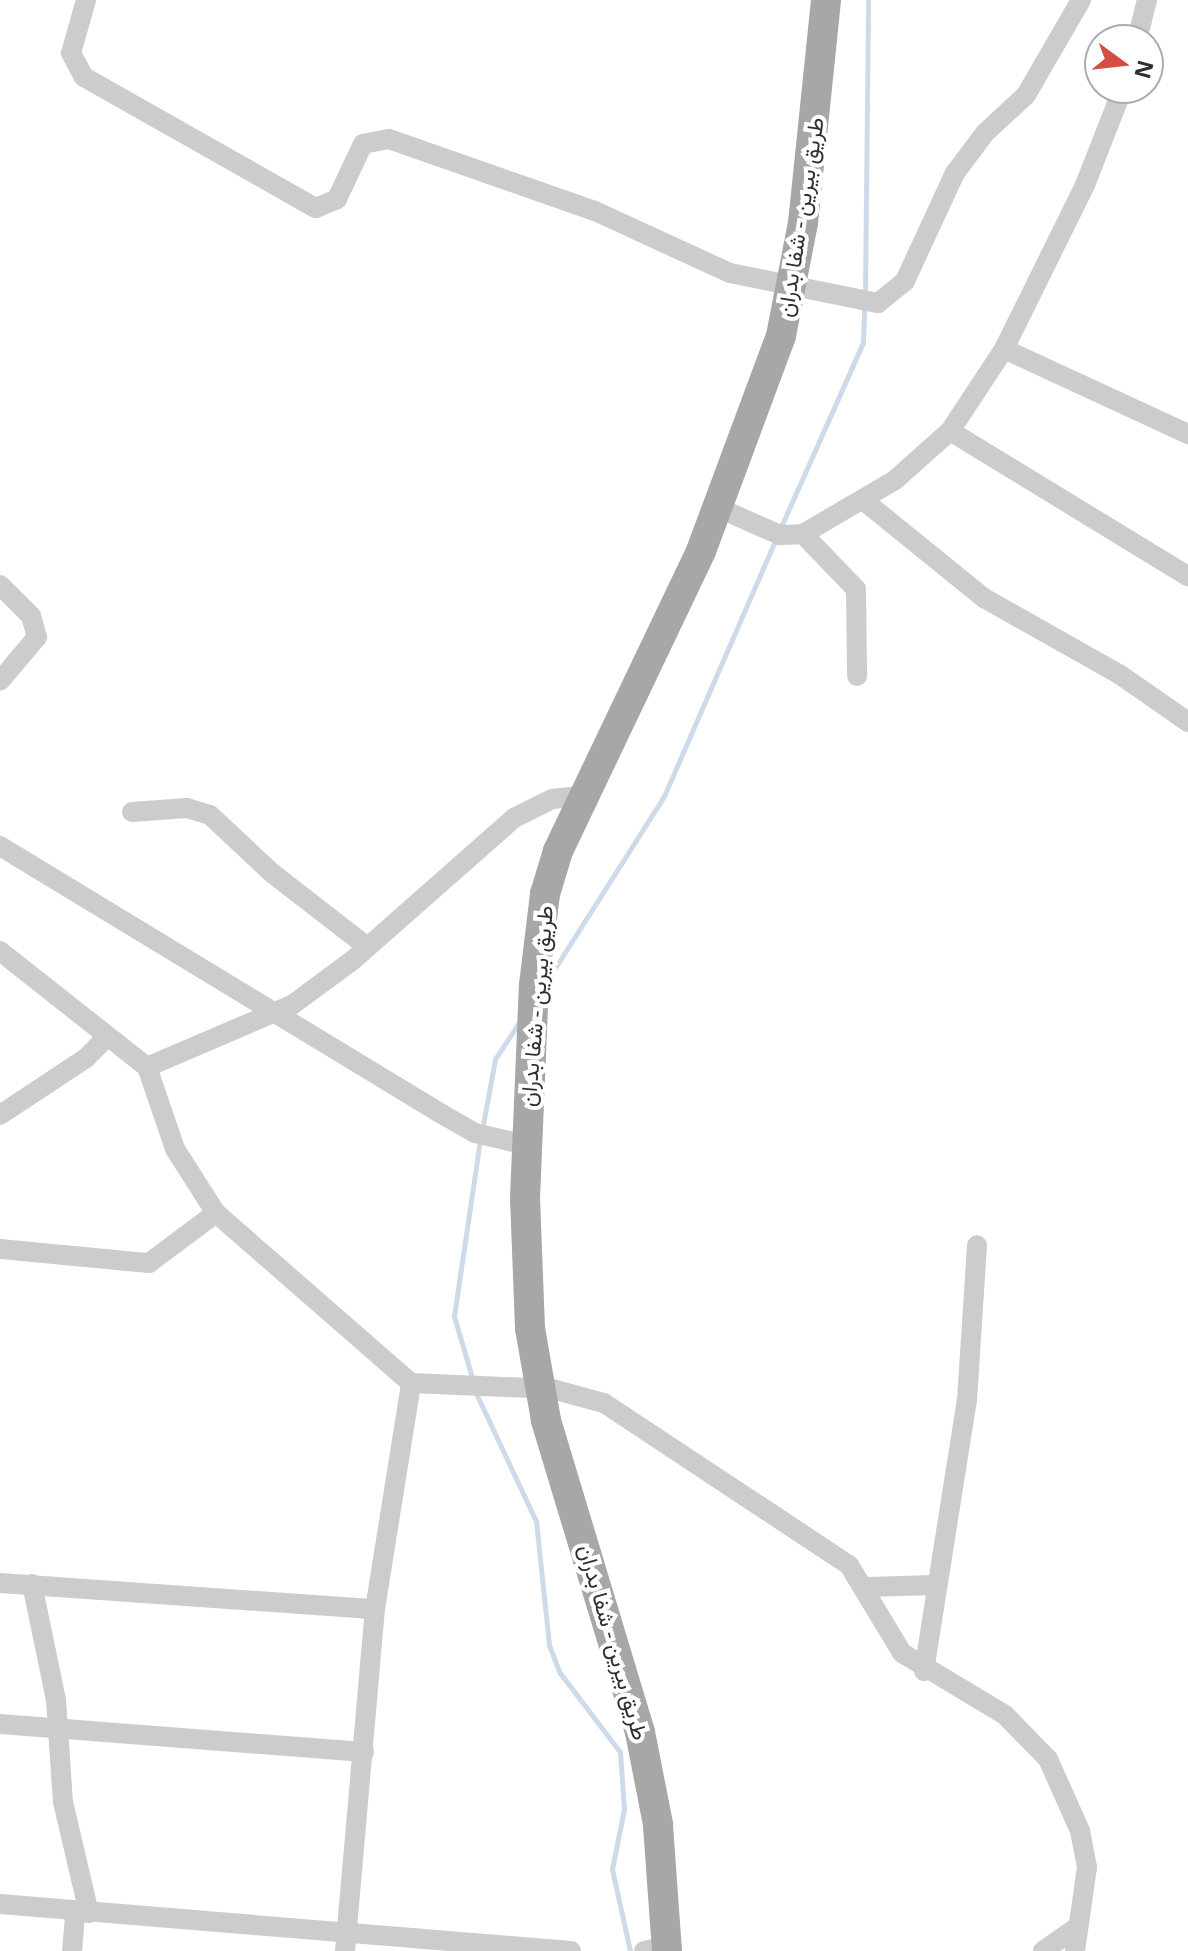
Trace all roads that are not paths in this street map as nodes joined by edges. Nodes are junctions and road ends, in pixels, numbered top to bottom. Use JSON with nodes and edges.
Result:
{"nodes":[{"id":1,"x":86,"y":0,"type":"edge"},
{"id":2,"x":826,"y":0,"type":"edge"},
{"id":3,"x":1081,"y":0,"type":"edge"},
{"id":4,"x":1147,"y":0,"type":"edge"},
{"id":5,"x":1141,"y":24,"type":"edge"},
{"id":6,"x":1117,"y":104,"type":"edge"},
{"id":7,"x":793,"y":285,"type":"junction"},
{"id":8,"x":1004,"y":349,"type":"junction"},
{"id":9,"x":950,"y":431,"type":"junction"},
{"id":10,"x":1188,"y":434,"type":"edge"},
{"id":11,"x":863,"y":500,"type":"junction"},
{"id":12,"x":719,"y":508,"type":"junction"},
{"id":13,"x":803,"y":534,"type":"junction"},
{"id":14,"x":1188,"y":576,"type":"edge"},
{"id":15,"x":0,"y":585,"type":"edge"},
{"id":16,"x":857,"y":676,"type":"dead end"},
{"id":17,"x":0,"y":681,"type":"edge"},
{"id":18,"x":1188,"y":722,"type":"edge"},
{"id":19,"x":583,"y":796,"type":"junction"},
{"id":20,"x":132,"y":812,"type":"dead end"},
{"id":21,"x":0,"y":846,"type":"edge"},
{"id":22,"x":366,"y":946,"type":"junction"},
{"id":23,"x":0,"y":951,"type":"edge"},
{"id":24,"x":277,"y":1013,"type":"junction"},
{"id":25,"x":107,"y":1037,"type":"junction"},
{"id":26,"x":147,"y":1067,"type":"junction"},
{"id":27,"x":0,"y":1115,"type":"edge"},
{"id":28,"x":526,"y":1145,"type":"junction"},
{"id":29,"x":216,"y":1213,"type":"junction"},
{"id":30,"x":977,"y":1245,"type":"dead end"},
{"id":31,"x":0,"y":1249,"type":"edge"},
{"id":32,"x":411,"y":1383,"type":"junction"},
{"id":33,"x":540,"y":1389,"type":"junction"},
{"id":34,"x":0,"y":1583,"type":"edge"},
{"id":35,"x":32,"y":1584,"type":"junction"},
{"id":36,"x":934,"y":1585,"type":"junction"},
{"id":37,"x":868,"y":1587,"type":"junction"},
{"id":38,"x":375,"y":1609,"type":"junction"},
{"id":39,"x":924,"y":1671,"type":"junction"},
{"id":40,"x":0,"y":1724,"type":"edge"},
{"id":41,"x":60,"y":1728,"type":"junction"},
{"id":42,"x":364,"y":1752,"type":"junction"},
{"id":43,"x":0,"y":1904,"type":"edge"},
{"id":44,"x":82,"y":1913,"type":"junction"},
{"id":45,"x":1074,"y":1929,"type":"junction"},
{"id":46,"x":346,"y":1930,"type":"junction"},
{"id":47,"x":659,"y":1949,"type":"edge"},
{"id":48,"x":72,"y":1951,"type":"edge"},
{"id":49,"x":345,"y":1951,"type":"edge"},
{"id":50,"x":571,"y":1951,"type":"edge"},
{"id":51,"x":1043,"y":1951,"type":"edge"},
{"id":52,"x":1075,"y":1951,"type":"edge"}],
"edges":[{"from":1,"to":7,"type":"street"},
{"from":2,"to":7,"type":"main road","name":"طريق بيرين - شفا بدران"},
{"from":3,"to":7,"type":"street"},
{"from":4,"to":5,"type":"street"},
{"from":6,"to":8,"type":"street"},
{"from":7,"to":12,"type":"main road","name":"طريق بيرين - شفا بدران"},
{"from":8,"to":9,"type":"street"},
{"from":8,"to":10,"type":"street"},
{"from":9,"to":11,"type":"street"},
{"from":9,"to":14,"type":"street"},
{"from":11,"to":13,"type":"street"},
{"from":11,"to":18,"type":"street"},
{"from":12,"to":13,"type":"street"},
{"from":12,"to":19,"type":"main road","name":"طريق بيرين - شفا بدران"},
{"from":13,"to":16,"type":"street"},
{"from":15,"to":17,"type":"street"},
{"from":19,"to":22,"type":"street"},
{"from":19,"to":28,"type":"main road","name":"طريق بيرين - شفا بدران"},
{"from":20,"to":22,"type":"street"},
{"from":21,"to":24,"type":"street"},
{"from":22,"to":24,"type":"street"},
{"from":23,"to":25,"type":"street"},
{"from":24,"to":26,"type":"street"},
{"from":24,"to":28,"type":"street"},
{"from":25,"to":26,"type":"street"},
{"from":25,"to":27,"type":"street"},
{"from":26,"to":29,"type":"street"},
{"from":28,"to":33,"type":"main road","name":"طريق بيرين - شفا بدران"},
{"from":29,"to":31,"type":"street"},
{"from":29,"to":32,"type":"street"},
{"from":30,"to":36,"type":"street"},
{"from":32,"to":33,"type":"street"},
{"from":32,"to":38,"type":"street"},
{"from":33,"to":37,"type":"street"},
{"from":33,"to":47,"type":"main road","name":"طريق بيرين - شفا بدران"},
{"from":34,"to":35,"type":"street"},
{"from":35,"to":38,"type":"street"},
{"from":35,"to":41,"type":"street"},
{"from":36,"to":37,"type":"street"},
{"from":36,"to":39,"type":"street"},
{"from":37,"to":39,"type":"street"},
{"from":38,"to":42,"type":"street"},
{"from":39,"to":45,"type":"street"},
{"from":40,"to":41,"type":"street"},
{"from":41,"to":42,"type":"street"},
{"from":41,"to":44,"type":"street"},
{"from":42,"to":46,"type":"street"},
{"from":43,"to":44,"type":"street"},
{"from":44,"to":46,"type":"street"},
{"from":44,"to":48,"type":"street"},
{"from":45,"to":51,"type":"street"},
{"from":45,"to":52,"type":"street"},
{"from":46,"to":49,"type":"street"},
{"from":46,"to":50,"type":"street"}]}
